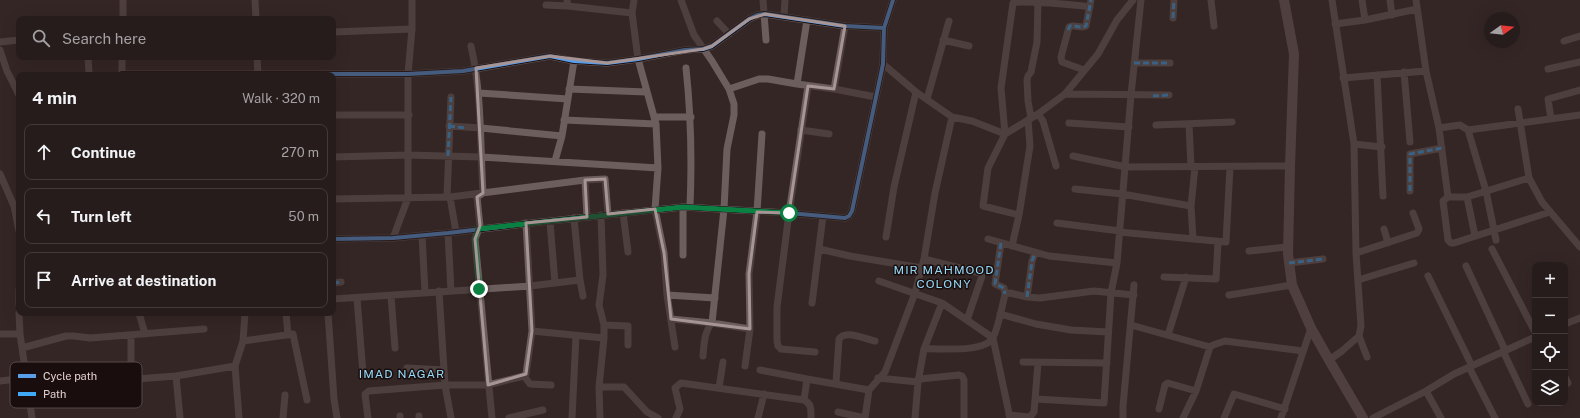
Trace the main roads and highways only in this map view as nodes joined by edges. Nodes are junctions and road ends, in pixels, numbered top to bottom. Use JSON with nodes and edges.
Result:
{"nodes":[{"id":1,"x":1284,"y":0,"type":"edge"},
{"id":2,"x":1363,"y":418,"type":"edge"}],
"edges":[{"from":1,"to":2,"type":"main road"}]}
